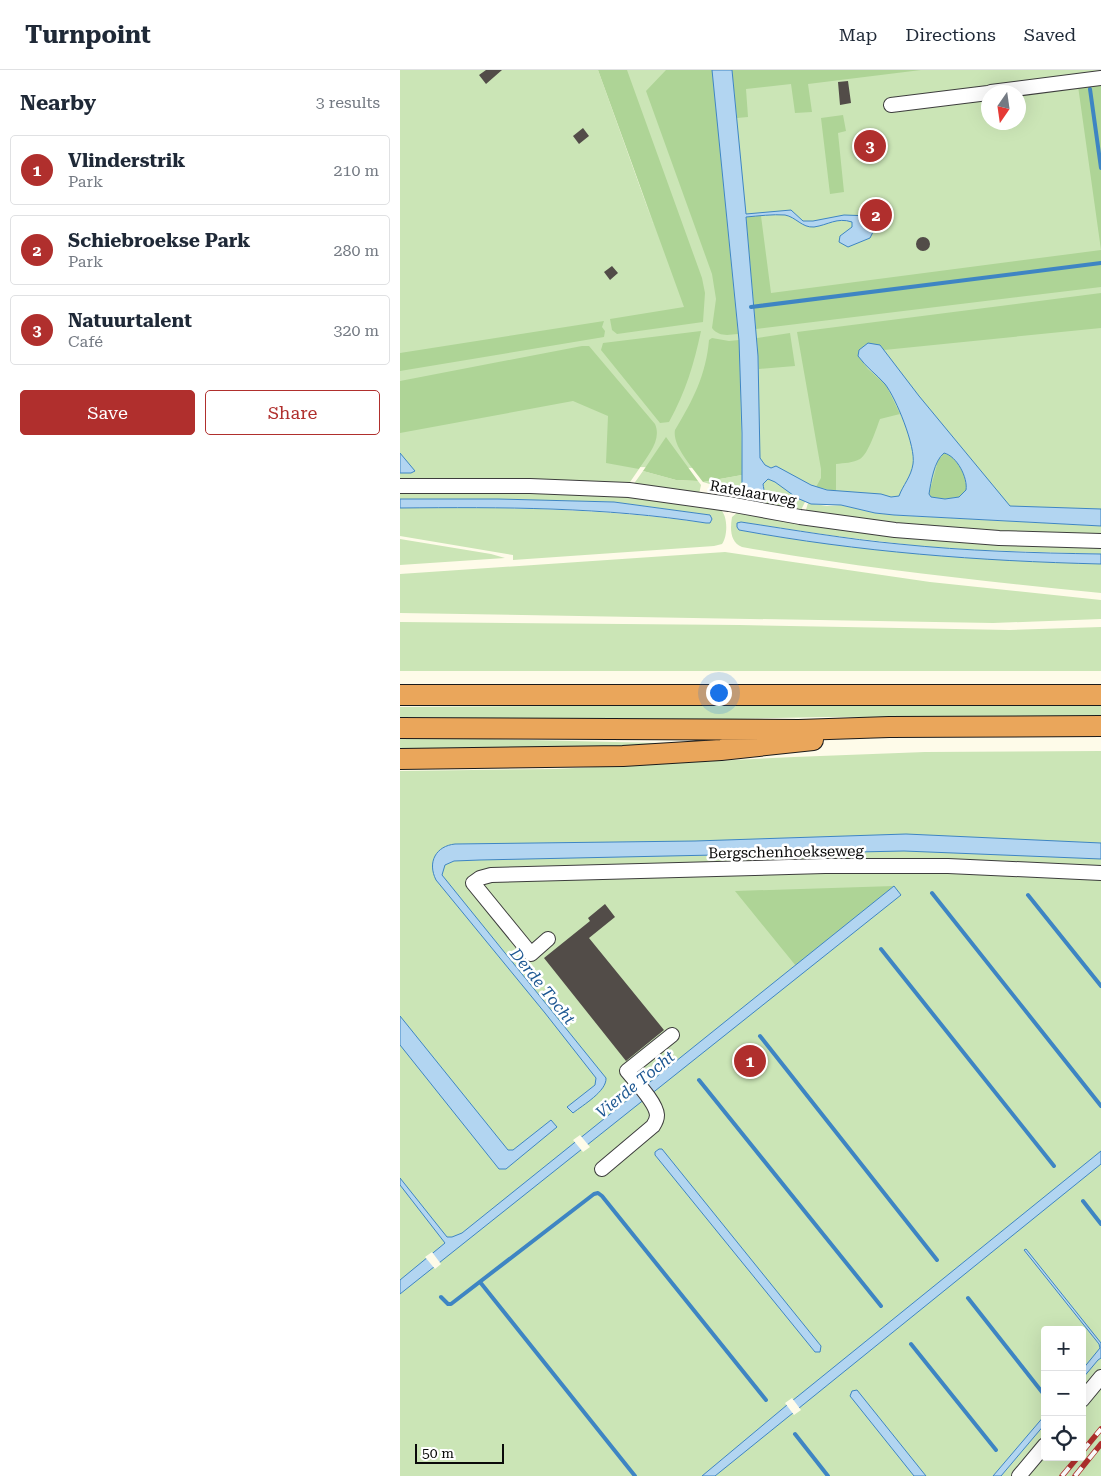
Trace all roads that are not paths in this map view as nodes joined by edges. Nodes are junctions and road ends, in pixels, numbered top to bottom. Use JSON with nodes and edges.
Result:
{"nodes":[{"id":1,"x":1101,"y":78,"type":"edge"},
{"id":2,"x":1026,"y":88,"type":"edge"},
{"id":3,"x":981,"y":94,"type":"edge"},
{"id":4,"x":891,"y":105,"type":"dead end"},
{"id":5,"x":400,"y":486,"type":"edge"},
{"id":6,"x":1101,"y":541,"type":"edge"},
{"id":7,"x":400,"y":695,"type":"edge"},
{"id":8,"x":1101,"y":695,"type":"edge"},
{"id":9,"x":1101,"y":726,"type":"edge"},
{"id":10,"x":889,"y":727,"type":"junction"},
{"id":11,"x":400,"y":728,"type":"edge"},
{"id":12,"x":400,"y":759,"type":"edge"},
{"id":13,"x":1101,"y":873,"type":"edge"},
{"id":14,"x":548,"y":939,"type":"dead end"},
{"id":15,"x":672,"y":1035,"type":"dead end"},
{"id":16,"x":602,"y":1169,"type":"dead end"},
{"id":17,"x":1101,"y":1378,"type":"edge"},
{"id":18,"x":1086,"y":1395,"type":"edge"},
{"id":19,"x":1041,"y":1451,"type":"edge"},
{"id":20,"x":1019,"y":1476,"type":"edge"}],
"edges":[{"from":1,"to":2,"type":"street"},
{"from":3,"to":4,"type":"street"},
{"from":5,"to":6,"type":"street","name":"Ratelaarweg"},
{"from":7,"to":8,"type":"highway"},
{"from":9,"to":10,"type":"highway"},
{"from":10,"to":11,"type":"highway"},
{"from":10,"to":12,"type":"highway"},
{"from":13,"to":14,"type":"street","name":"Bergschenhoekseweg"},
{"from":15,"to":16,"type":"street"},
{"from":17,"to":18,"type":"street"},
{"from":19,"to":20,"type":"street"}]}
